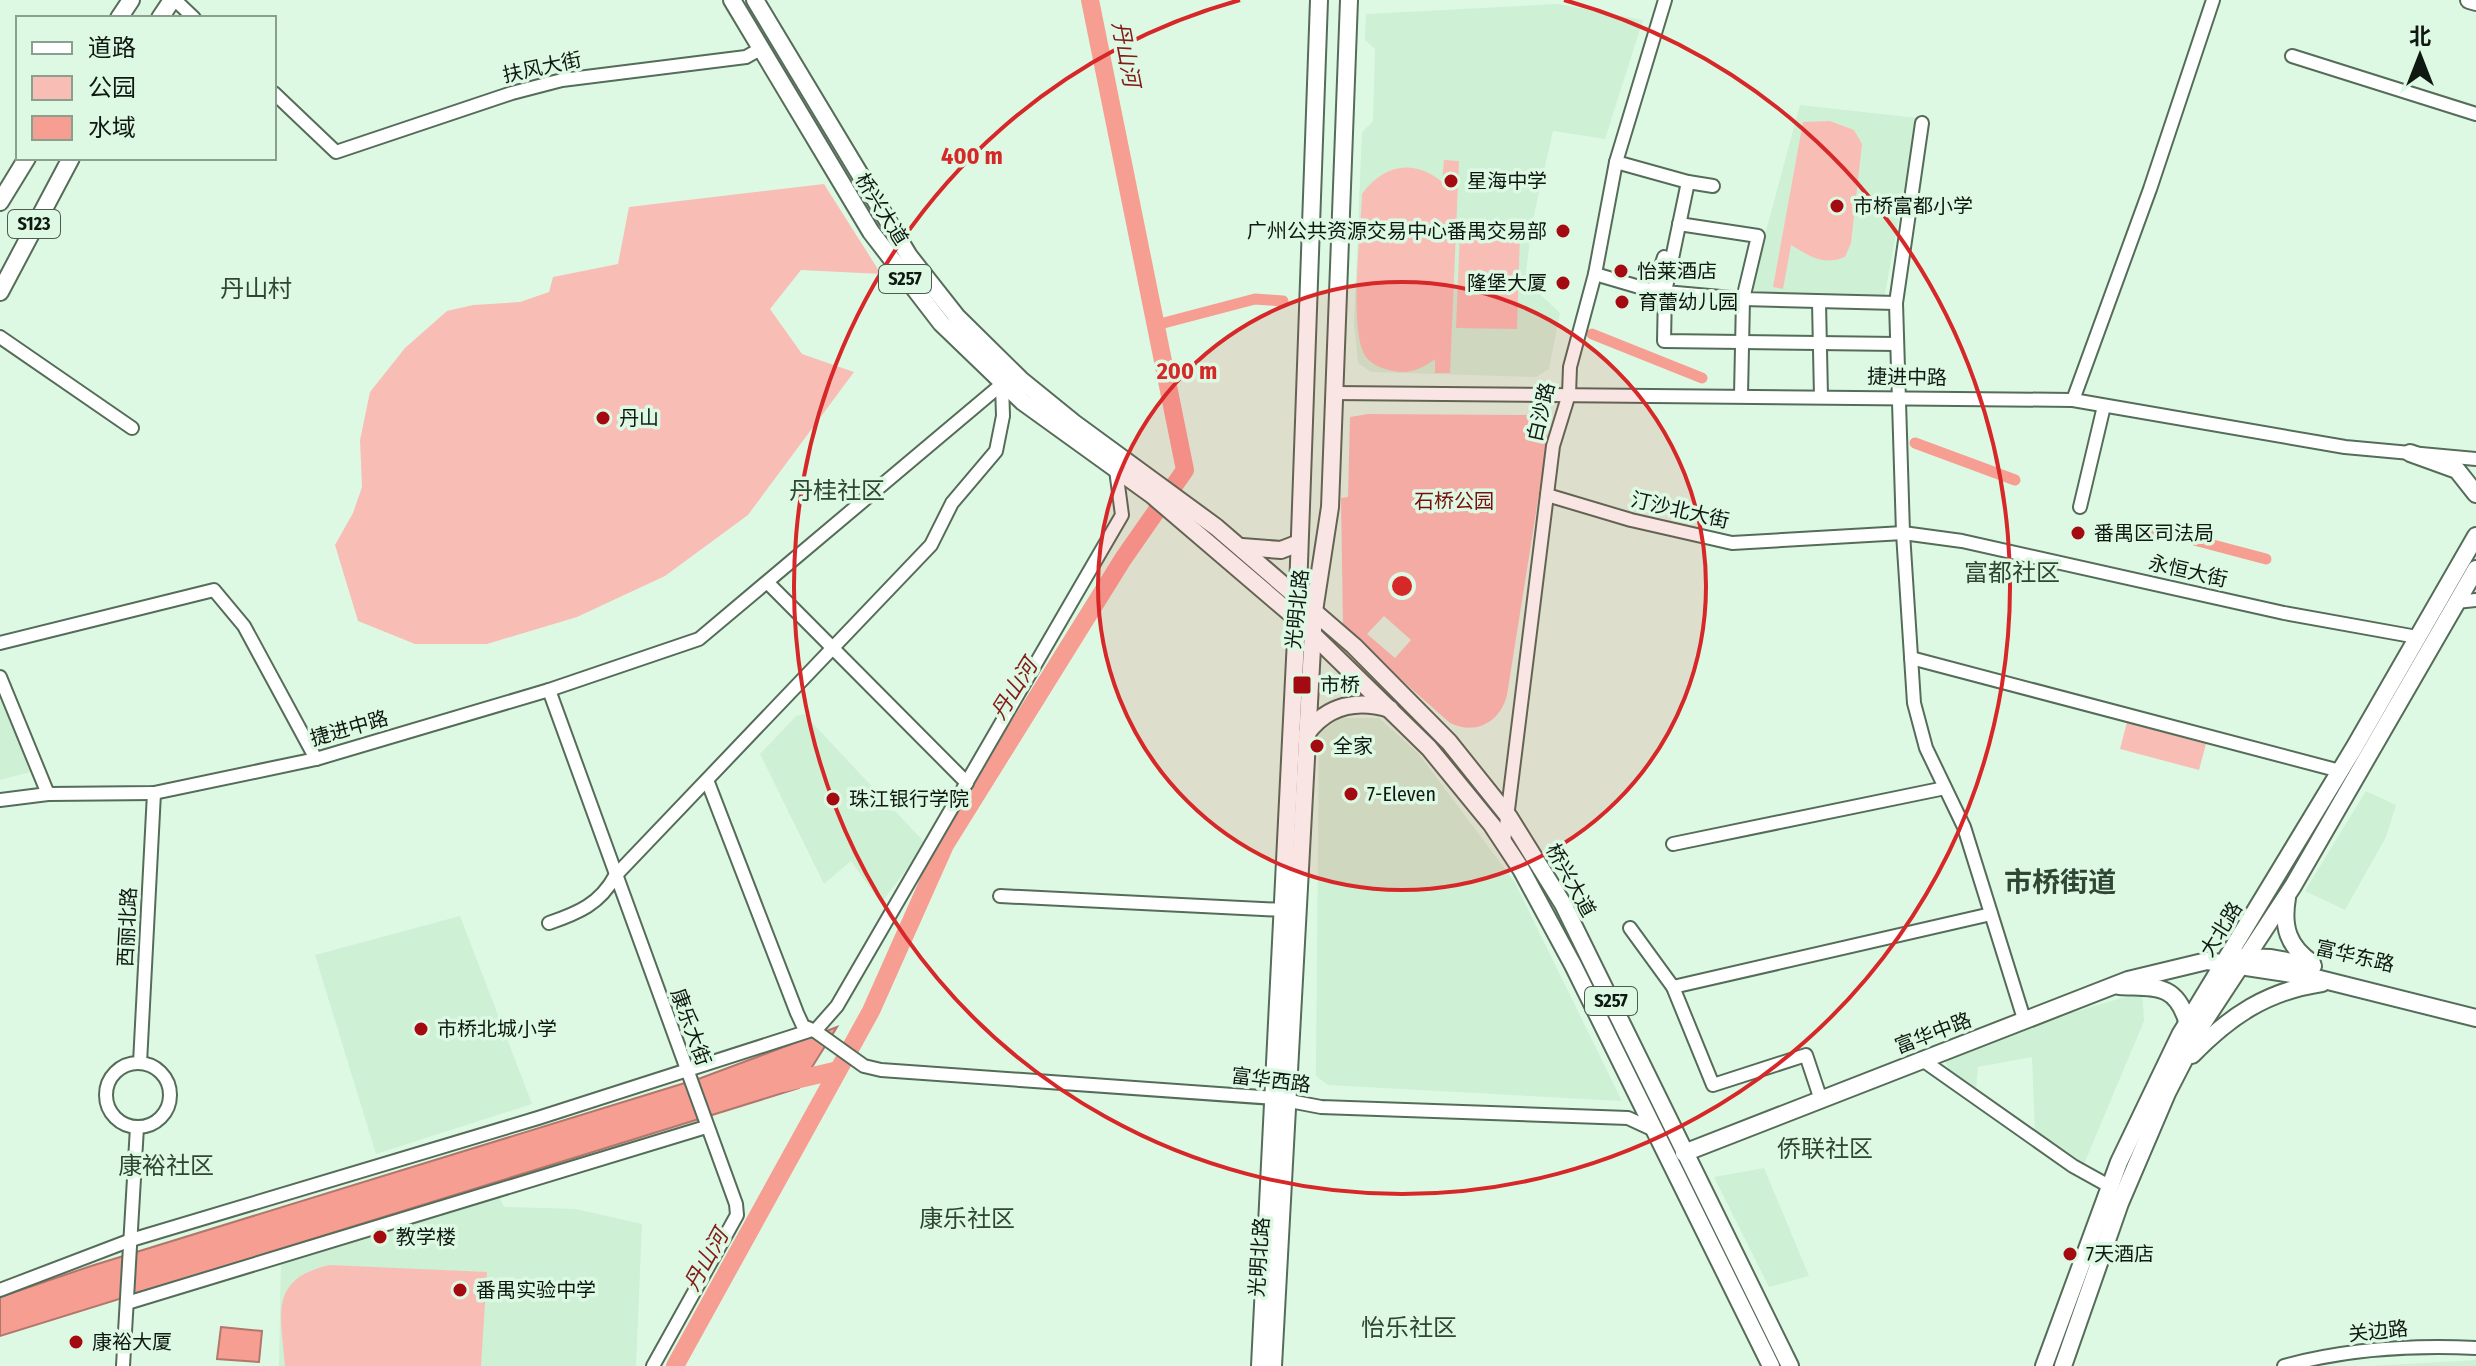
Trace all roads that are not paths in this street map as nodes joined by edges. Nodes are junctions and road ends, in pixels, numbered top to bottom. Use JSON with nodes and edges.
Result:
{"nodes":[{"id":1,"x":174,"y":0,"type":"edge"},
{"id":2,"x":732,"y":0,"type":"edge"},
{"id":3,"x":755,"y":0,"type":"edge"},
{"id":4,"x":1319,"y":0,"type":"edge"},
{"id":5,"x":1349,"y":0,"type":"edge"},
{"id":6,"x":1665,"y":0,"type":"edge"},
{"id":7,"x":2213,"y":0,"type":"edge"},
{"id":8,"x":2469,"y":0,"type":"edge"},
{"id":9,"x":2476,"y":2,"type":"edge"},
{"id":10,"x":162,"y":16,"type":"edge"},
{"id":11,"x":192,"y":16,"type":"edge"},
{"id":12,"x":762,"y":48,"type":"junction"},
{"id":13,"x":2292,"y":56,"type":"dead end"},
{"id":14,"x":276,"y":95,"type":"edge"},
{"id":15,"x":2476,"y":114,"type":"edge"},
{"id":16,"x":1922,"y":123,"type":"dead end"},
{"id":17,"x":26,"y":160,"type":"edge"},
{"id":18,"x":70,"y":160,"type":"edge"},
{"id":19,"x":1616,"y":162,"type":"junction"},
{"id":20,"x":1688,"y":182,"type":"junction"},
{"id":21,"x":1713,"y":186,"type":"dead end"},
{"id":22,"x":0,"y":202,"type":"edge"},
{"id":23,"x":1679,"y":224,"type":"junction"},
{"id":24,"x":1664,"y":257,"type":"dead end"},
{"id":25,"x":1595,"y":274,"type":"junction"},
{"id":26,"x":0,"y":292,"type":"edge"},
{"id":27,"x":1665,"y":292,"type":"junction"},
{"id":28,"x":1743,"y":299,"type":"junction"},
{"id":29,"x":1819,"y":302,"type":"junction"},
{"id":30,"x":1896,"y":303,"type":"junction"},
{"id":31,"x":0,"y":337,"type":"edge"},
{"id":32,"x":1741,"y":342,"type":"junction"},
{"id":33,"x":1819,"y":344,"type":"junction"},
{"id":34,"x":1897,"y":344,"type":"junction"},
{"id":35,"x":1002,"y":384,"type":"junction"},
{"id":36,"x":1334,"y":393,"type":"junction"},
{"id":37,"x":1569,"y":394,"type":"junction"},
{"id":38,"x":1741,"y":395,"type":"junction"},
{"id":39,"x":1821,"y":397,"type":"junction"},
{"id":40,"x":1898,"y":397,"type":"junction"},
{"id":41,"x":2073,"y":400,"type":"junction"},
{"id":42,"x":2104,"y":406,"type":"junction"},
{"id":43,"x":132,"y":428,"type":"dead end"},
{"id":44,"x":2410,"y":453,"type":"junction"},
{"id":45,"x":2476,"y":459,"type":"edge"},
{"id":46,"x":1116,"y":470,"type":"junction"},
{"id":47,"x":1156,"y":490,"type":"junction"},
{"id":48,"x":2476,"y":494,"type":"edge"},
{"id":49,"x":1547,"y":495,"type":"junction"},
{"id":50,"x":2080,"y":507,"type":"dead end"},
{"id":51,"x":1183,"y":511,"type":"junction"},
{"id":52,"x":1903,"y":533,"type":"junction"},
{"id":53,"x":1326,"y":536,"type":"junction"},
{"id":54,"x":2476,"y":536,"type":"edge"},
{"id":55,"x":1298,"y":538,"type":"junction"},
{"id":56,"x":1239,"y":546,"type":"junction"},
{"id":57,"x":2476,"y":569,"type":"edge"},
{"id":58,"x":768,"y":583,"type":"junction"},
{"id":59,"x":1297,"y":597,"type":"junction"},
{"id":60,"x":2476,"y":600,"type":"edge"},
{"id":61,"x":2456,"y":602,"type":"junction"},
{"id":62,"x":1314,"y":611,"type":"junction"},
{"id":63,"x":1297,"y":619,"type":"junction"},
{"id":64,"x":1314,"y":634,"type":"junction"},
{"id":65,"x":2417,"y":637,"type":"junction"},
{"id":66,"x":0,"y":643,"type":"edge"},
{"id":67,"x":832,"y":648,"type":"junction"},
{"id":68,"x":1911,"y":658,"type":"junction"},
{"id":69,"x":0,"y":677,"type":"edge"},
{"id":70,"x":549,"y":690,"type":"junction"},
{"id":71,"x":1392,"y":710,"type":"junction"},
{"id":72,"x":1307,"y":733,"type":"junction"},
{"id":73,"x":316,"y":759,"type":"junction"},
{"id":74,"x":2340,"y":771,"type":"junction"},
{"id":75,"x":707,"y":780,"type":"junction"},
{"id":76,"x":967,"y":783,"type":"junction"},
{"id":77,"x":1945,"y":788,"type":"junction"},
{"id":78,"x":154,"y":793,"type":"junction"},
{"id":79,"x":48,"y":794,"type":"junction"},
{"id":80,"x":0,"y":800,"type":"edge"},
{"id":81,"x":1509,"y":817,"type":"junction"},
{"id":82,"x":1504,"y":842,"type":"junction"},
{"id":83,"x":1673,"y":844,"type":"dead end"},
{"id":84,"x":615,"y":876,"type":"junction"},
{"id":85,"x":2288,"y":893,"type":"junction"},
{"id":86,"x":1000,"y":896,"type":"dead end"},
{"id":87,"x":1283,"y":910,"type":"junction"},
{"id":88,"x":1991,"y":914,"type":"junction"},
{"id":89,"x":549,"y":923,"type":"dead end"},
{"id":90,"x":1630,"y":928,"type":"dead end"},
{"id":91,"x":2235,"y":961,"type":"junction"},
{"id":92,"x":2317,"y":966,"type":"junction"},
{"id":93,"x":2333,"y":981,"type":"junction"},
{"id":94,"x":2114,"y":985,"type":"junction"},
{"id":95,"x":1673,"y":987,"type":"junction"},
{"id":96,"x":2476,"y":1009,"type":"edge"},
{"id":97,"x":2476,"y":1018,"type":"edge"},
{"id":98,"x":2024,"y":1019,"type":"junction"},
{"id":99,"x":2187,"y":1021,"type":"junction"},
{"id":100,"x":812,"y":1031,"type":"junction"},
{"id":101,"x":1921,"y":1059,"type":"junction"},
{"id":102,"x":140,"y":1063,"type":"junction"},
{"id":103,"x":2180,"y":1068,"type":"junction"},
{"id":104,"x":687,"y":1074,"type":"junction"},
{"id":105,"x":1820,"y":1097,"type":"junction"},
{"id":106,"x":1281,"y":1099,"type":"junction"},
{"id":107,"x":137,"y":1127,"type":"junction"},
{"id":108,"x":706,"y":1127,"type":"junction"},
{"id":109,"x":1654,"y":1130,"type":"junction"},
{"id":110,"x":1684,"y":1153,"type":"junction"},
{"id":111,"x":2109,"y":1186,"type":"junction"},
{"id":112,"x":131,"y":1240,"type":"junction"},
{"id":113,"x":0,"y":1290,"type":"edge"},
{"id":114,"x":127,"y":1303,"type":"junction"},
{"id":115,"x":2476,"y":1348,"type":"edge"},
{"id":116,"x":123,"y":1366,"type":"edge"},
{"id":117,"x":653,"y":1366,"type":"edge"},
{"id":118,"x":1260,"y":1366,"type":"edge"},
{"id":119,"x":1273,"y":1366,"type":"edge"},
{"id":120,"x":1771,"y":1366,"type":"edge"},
{"id":121,"x":1790,"y":1366,"type":"edge"},
{"id":122,"x":2044,"y":1366,"type":"edge"},
{"id":123,"x":2063,"y":1366,"type":"edge"},
{"id":124,"x":2284,"y":1366,"type":"edge"}],
"edges":[{"from":1,"to":10,"type":"main road"},
{"from":1,"to":11,"type":"street"},
{"from":2,"to":12,"type":"main road","name":"桥兴大道","number":"S257"},
{"from":3,"to":47,"type":"main road","name":"桥兴大道","number":"S257"},
{"from":4,"to":55,"type":"main road","name":"光明北路"},
{"from":5,"to":36,"type":"main road","name":"光明北路"},
{"from":6,"to":19,"type":"street","name":"白沙路"},
{"from":7,"to":41,"type":"street"},
{"from":8,"to":9,"type":"main road"},
{"from":12,"to":14,"type":"street","name":"扶风大街"},
{"from":12,"to":35,"type":"main road","name":"桥兴大道","number":"S257"},
{"from":13,"to":15,"type":"street"},
{"from":16,"to":30,"type":"street"},
{"from":17,"to":22,"type":"main road","number":"S123"},
{"from":18,"to":26,"type":"main road","number":"S123"},
{"from":19,"to":20,"type":"street"},
{"from":19,"to":25,"type":"street","name":"白沙路"},
{"from":20,"to":21,"type":"street"},
{"from":20,"to":23,"type":"street"},
{"from":23,"to":27,"type":"street"},
{"from":23,"to":28,"type":"street"},
{"from":24,"to":25,"type":"street"},
{"from":25,"to":37,"type":"street","name":"白沙路"},
{"from":27,"to":28,"type":"street"},
{"from":27,"to":32,"type":"street"},
{"from":28,"to":29,"type":"street"},
{"from":28,"to":32,"type":"street"},
{"from":29,"to":30,"type":"street"},
{"from":29,"to":33,"type":"street"},
{"from":30,"to":34,"type":"street"},
{"from":31,"to":43,"type":"street"},
{"from":32,"to":33,"type":"street"},
{"from":32,"to":38,"type":"street"},
{"from":33,"to":34,"type":"street"},
{"from":33,"to":39,"type":"street"},
{"from":34,"to":40,"type":"street"},
{"from":35,"to":46,"type":"main road","name":"桥兴大道","number":"S257"},
{"from":35,"to":58,"type":"street"},
{"from":35,"to":67,"type":"street"},
{"from":36,"to":37,"type":"street","name":"捷进中路"},
{"from":36,"to":53,"type":"main road","name":"光明北路"},
{"from":37,"to":38,"type":"street","name":"捷进中路"},
{"from":37,"to":49,"type":"street","name":"白沙路"},
{"from":38,"to":39,"type":"street","name":"捷进中路"},
{"from":39,"to":40,"type":"street","name":"捷进中路"},
{"from":40,"to":41,"type":"street","name":"捷进中路"},
{"from":40,"to":52,"type":"street"},
{"from":41,"to":42,"type":"street","name":"捷进中路"},
{"from":42,"to":44,"type":"street","name":"捷进中路"},
{"from":42,"to":50,"type":"street"},
{"from":44,"to":45,"type":"street","name":"捷进中路"},
{"from":44,"to":48,"type":"main road"},
{"from":46,"to":47,"type":"main road","name":"桥兴大道","number":"S257"},
{"from":46,"to":76,"type":"street"},
{"from":47,"to":51,"type":"main road","number":"S257"},
{"from":49,"to":52,"type":"street","name":"汀沙北大街"},
{"from":49,"to":81,"type":"street","name":"白沙路"},
{"from":51,"to":56,"type":"main road","name":"桥兴大道","number":"S257"},
{"from":51,"to":63,"type":"main road","name":"桥兴大道","number":"S257"},
{"from":52,"to":65,"type":"street","name":"永恒大街"},
{"from":52,"to":68,"type":"street"},
{"from":53,"to":55,"type":"main road"},
{"from":53,"to":62,"type":"main road","name":"光明北路"},
{"from":54,"to":65,"type":"main road","name":"大北路"},
{"from":55,"to":56,"type":"main road"},
{"from":55,"to":59,"type":"main road","name":"光明北路"},
{"from":56,"to":59,"type":"main road","name":"桥兴大道","number":"S257"},
{"from":57,"to":61,"type":"main road","name":"大北路"},
{"from":58,"to":67,"type":"street"},
{"from":58,"to":70,"type":"street","name":"捷进中路"},
{"from":59,"to":62,"type":"main road","name":"桥兴大道","number":"S257"},
{"from":59,"to":63,"type":"main road","name":"光明北路"},
{"from":60,"to":61,"type":"street"},
{"from":61,"to":85,"type":"main road","name":"大北路"},
{"from":62,"to":64,"type":"main road","name":"光明北路"},
{"from":62,"to":81,"type":"main road","name":"桥兴大道","number":"S257"},
{"from":63,"to":64,"type":"main road","name":"桥兴大道","number":"S257"},
{"from":63,"to":87,"type":"main road","name":"光明北路"},
{"from":64,"to":71,"type":"main road","name":"桥兴大道","number":"S257"},
{"from":64,"to":72,"type":"main road","name":"光明北路"},
{"from":65,"to":74,"type":"main road","name":"大北路"},
{"from":66,"to":73,"type":"street"},
{"from":67,"to":75,"type":"street"},
{"from":67,"to":76,"type":"street"},
{"from":68,"to":74,"type":"street"},
{"from":68,"to":77,"type":"street"},
{"from":69,"to":79,"type":"street"},
{"from":70,"to":73,"type":"street","name":"捷进中路"},
{"from":70,"to":84,"type":"street","name":"康乐大街"},
{"from":71,"to":72,"type":"main road"},
{"from":71,"to":82,"type":"main road","name":"桥兴大道","number":"S257"},
{"from":72,"to":106,"type":"main road","name":"光明北路"},
{"from":73,"to":78,"type":"street","name":"捷进中路"},
{"from":74,"to":91,"type":"main road","name":"大北路"},
{"from":75,"to":84,"type":"street"},
{"from":75,"to":100,"type":"street"},
{"from":76,"to":100,"type":"street"},
{"from":77,"to":83,"type":"street"},
{"from":77,"to":88,"type":"street"},
{"from":78,"to":79,"type":"street","name":"捷进中路"},
{"from":78,"to":102,"type":"street","name":"西丽北路"},
{"from":79,"to":80,"type":"street","name":"捷进中路"},
{"from":81,"to":82,"type":"street","name":"白沙路"},
{"from":81,"to":110,"type":"main road","name":"桥兴大道","number":"S257"},
{"from":82,"to":109,"type":"main road","name":"桥兴大道","number":"S257"},
{"from":84,"to":89,"type":"street"},
{"from":84,"to":104,"type":"street","name":"康乐大街"},
{"from":85,"to":91,"type":"main road","name":"大北路"},
{"from":85,"to":92,"type":"main road"},
{"from":86,"to":87,"type":"street"},
{"from":87,"to":106,"type":"main road","name":"光明北路"},
{"from":88,"to":95,"type":"street"},
{"from":88,"to":98,"type":"street"},
{"from":90,"to":95,"type":"street"},
{"from":91,"to":92,"type":"main road","name":"富华东路"},
{"from":91,"to":93,"type":"main road","name":"富华东路"},
{"from":91,"to":94,"type":"main road","name":"富华中路"},
{"from":91,"to":99,"type":"main road","name":"大北路"},
{"from":91,"to":103,"type":"main road","name":"大北路"},
{"from":92,"to":96,"type":"main road","name":"富华东路"},
{"from":93,"to":97,"type":"main road","name":"富华东路"},
{"from":93,"to":103,"type":"main road"},
{"from":94,"to":98,"type":"main road","name":"富华中路"},
{"from":94,"to":99,"type":"main road"},
{"from":95,"to":105,"type":"street"},
{"from":98,"to":101,"type":"main road","name":"富华中路"},
{"from":99,"to":111,"type":"main road","name":"大北路"},
{"from":100,"to":104,"type":"street"},
{"from":100,"to":106,"type":"street","name":"富华西路"},
{"from":101,"to":105,"type":"main road","name":"富华中路"},
{"from":101,"to":111,"type":"street"},
{"from":102,"to":107,"type":"street"},
{"from":102,"to":107,"type":"street"},
{"from":103,"to":123,"type":"main road","name":"大北路"},
{"from":104,"to":108,"type":"street","name":"康乐大街"},
{"from":104,"to":112,"type":"street"},
{"from":105,"to":110,"type":"main road","name":"富华中路"},
{"from":106,"to":109,"type":"street","name":"富华西路"},
{"from":106,"to":118,"type":"main road","name":"光明北路"},
{"from":106,"to":119,"type":"main road","name":"光明北路"},
{"from":107,"to":112,"type":"street"},
{"from":108,"to":114,"type":"street"},
{"from":108,"to":117,"type":"street","name":"康乐大街"},
{"from":109,"to":110,"type":"main road"},
{"from":109,"to":120,"type":"main road","name":"桥兴大道","number":"S257"},
{"from":110,"to":121,"type":"main road","name":"桥兴大道","number":"S257"},
{"from":111,"to":122,"type":"main road","name":"大北路"},
{"from":112,"to":113,"type":"street"},
{"from":112,"to":114,"type":"street"},
{"from":114,"to":116,"type":"street"},
{"from":115,"to":124,"type":"street","name":"关边路"}]}
